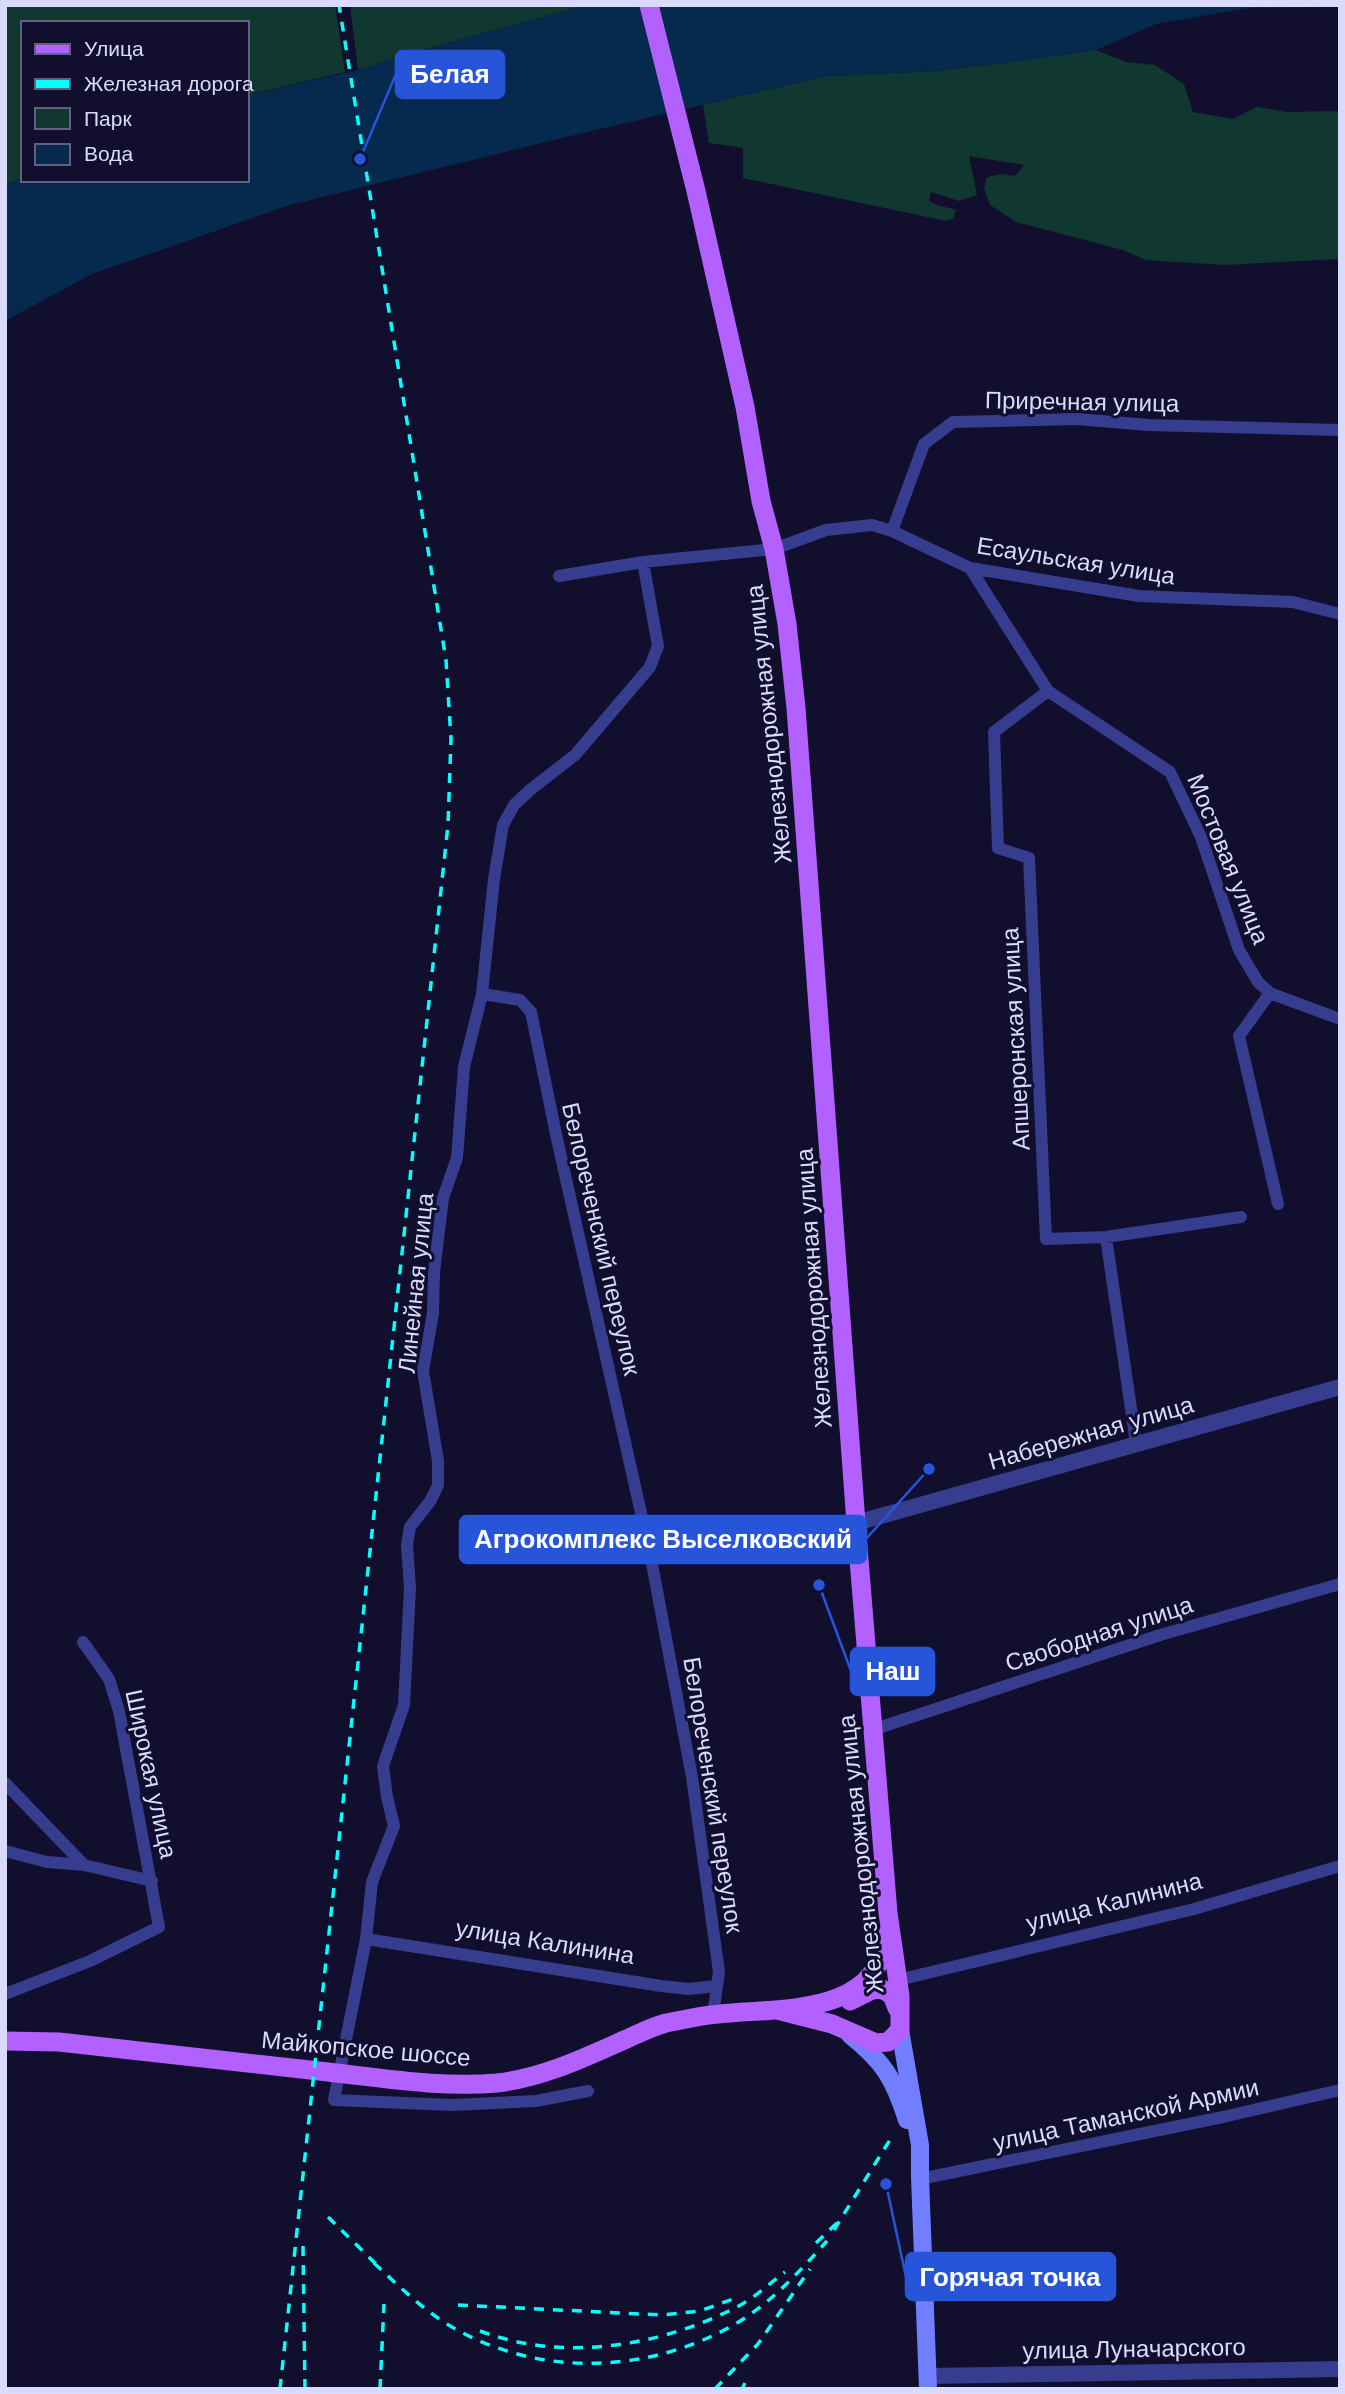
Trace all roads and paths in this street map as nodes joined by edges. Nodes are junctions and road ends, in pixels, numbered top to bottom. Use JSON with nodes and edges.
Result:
{"nodes":[{"id":1,"x":649,"y":5,"type":"edge"},
{"id":2,"x":1340,"y":430,"type":"edge"},
{"id":3,"x":892,"y":531,"type":"junction"},
{"id":4,"x":774,"y":549,"type":"junction"},
{"id":5,"x":643,"y":562,"type":"junction"},
{"id":6,"x":970,"y":568,"type":"junction"},
{"id":7,"x":559,"y":576,"type":"dead end"},
{"id":8,"x":1340,"y":614,"type":"edge"},
{"id":9,"x":1048,"y":691,"type":"junction"},
{"id":10,"x":1270,"y":993,"type":"junction"},
{"id":11,"x":482,"y":994,"type":"junction"},
{"id":12,"x":1340,"y":1018,"type":"edge"},
{"id":13,"x":1278,"y":1204,"type":"dead end"},
{"id":14,"x":1241,"y":1217,"type":"dead end"},
{"id":15,"x":1106,"y":1237,"type":"junction"},
{"id":16,"x":1340,"y":1387,"type":"edge"},
{"id":17,"x":1136,"y":1443,"type":"junction"},
{"id":18,"x":856,"y":1523,"type":"junction"},
{"id":19,"x":1340,"y":1584,"type":"edge"},
{"id":20,"x":83,"y":1642,"type":"dead end"},
{"id":21,"x":872,"y":1730,"type":"junction"},
{"id":22,"x":5,"y":1783,"type":"edge"},
{"id":23,"x":5,"y":1851,"type":"edge"},
{"id":24,"x":84,"y":1865,"type":"junction"},
{"id":25,"x":1340,"y":1866,"type":"edge"},
{"id":26,"x":152,"y":1881,"type":"junction"},
{"id":27,"x":888,"y":1913,"type":"junction"},
{"id":28,"x":366,"y":1939,"type":"junction"},
{"id":29,"x":898,"y":1980,"type":"junction"},
{"id":30,"x":716,"y":1986,"type":"junction"},
{"id":31,"x":5,"y":1994,"type":"edge"},
{"id":32,"x":818,"y":2005,"type":"junction"},
{"id":33,"x":777,"y":2010,"type":"junction"},
{"id":34,"x":713,"y":2015,"type":"junction"},
{"id":35,"x":900,"y":2023,"type":"junction"},
{"id":36,"x":842,"y":2028,"type":"junction"},
{"id":37,"x":5,"y":2041,"type":"edge"},
{"id":38,"x":1340,"y":2090,"type":"edge"},
{"id":39,"x":588,"y":2091,"type":"dead end"},
{"id":40,"x":920,"y":2178,"type":"junction"},
{"id":41,"x":1340,"y":2368,"type":"edge"},
{"id":42,"x":929,"y":2382,"type":"edge"}],
"edges":[{"from":1,"to":4,"type":"main road","name":"Железнодорожная улица"},
{"from":2,"to":3,"type":"street","name":"Приречная улица"},
{"from":3,"to":4,"type":"street","name":"Есаульская улица"},
{"from":3,"to":6,"type":"street","name":"Есаульская улица"},
{"from":4,"to":5,"type":"street","name":"Есаульская улица"},
{"from":4,"to":18,"type":"main road","name":"Железнодорожная улица"},
{"from":5,"to":7,"type":"street","name":"Есаульская улица"},
{"from":5,"to":11,"type":"street"},
{"from":6,"to":8,"type":"street","name":"Есаульская улица"},
{"from":6,"to":9,"type":"street","name":"Мостовая улица"},
{"from":9,"to":10,"type":"street","name":"Мостовая улица"},
{"from":9,"to":15,"type":"street","name":"Апшеронская улица"},
{"from":10,"to":12,"type":"street"},
{"from":10,"to":13,"type":"street"},
{"from":11,"to":28,"type":"street","name":"Линейная улица"},
{"from":11,"to":30,"type":"street","name":"Белореченский переулок"},
{"from":14,"to":15,"type":"street","name":"Апшеронская улица"},
{"from":15,"to":17,"type":"street"},
{"from":16,"to":17,"type":"street","name":"Набережная улица"},
{"from":17,"to":18,"type":"street","name":"Набережная улица"},
{"from":18,"to":21,"type":"main road","name":"Железнодорожная улица"},
{"from":19,"to":21,"type":"street","name":"Свободная улица"},
{"from":20,"to":26,"type":"street","name":"Широкая улица"},
{"from":21,"to":27,"type":"main road","name":"Железнодорожная улица"},
{"from":22,"to":24,"type":"street"},
{"from":23,"to":24,"type":"street","name":"Широкая улица"},
{"from":24,"to":26,"type":"street","name":"Широкая улица"},
{"from":25,"to":29,"type":"street","name":"улица Калинина"},
{"from":26,"to":31,"type":"street","name":"Широкая улица"},
{"from":27,"to":29,"type":"main road","name":"Железнодорожная улица"},
{"from":27,"to":32,"type":"main road"},
{"from":28,"to":30,"type":"street","name":"улица Калинина"},
{"from":28,"to":39,"type":"street","name":"Линейная улица"},
{"from":29,"to":35,"type":"main road","name":"Железнодорожная улица"},
{"from":30,"to":34,"type":"street","name":"Белореченский переулок"},
{"from":32,"to":33,"type":"main road"},
{"from":32,"to":35,"type":"main road"},
{"from":33,"to":34,"type":"main road"},
{"from":33,"to":36,"type":"main road"},
{"from":34,"to":37,"type":"main road","name":"Майкопское шоссе"},
{"from":35,"to":36,"type":"main road"},
{"from":35,"to":40,"type":"main road","name":"Железнодорожная улица"},
{"from":36,"to":40,"type":"main road"},
{"from":38,"to":40,"type":"street","name":"улица Таманской Армии"},
{"from":40,"to":42,"type":"main road","name":"Железнодорожная улица"},
{"from":41,"to":42,"type":"street","name":"улица Луначарского"}]}
